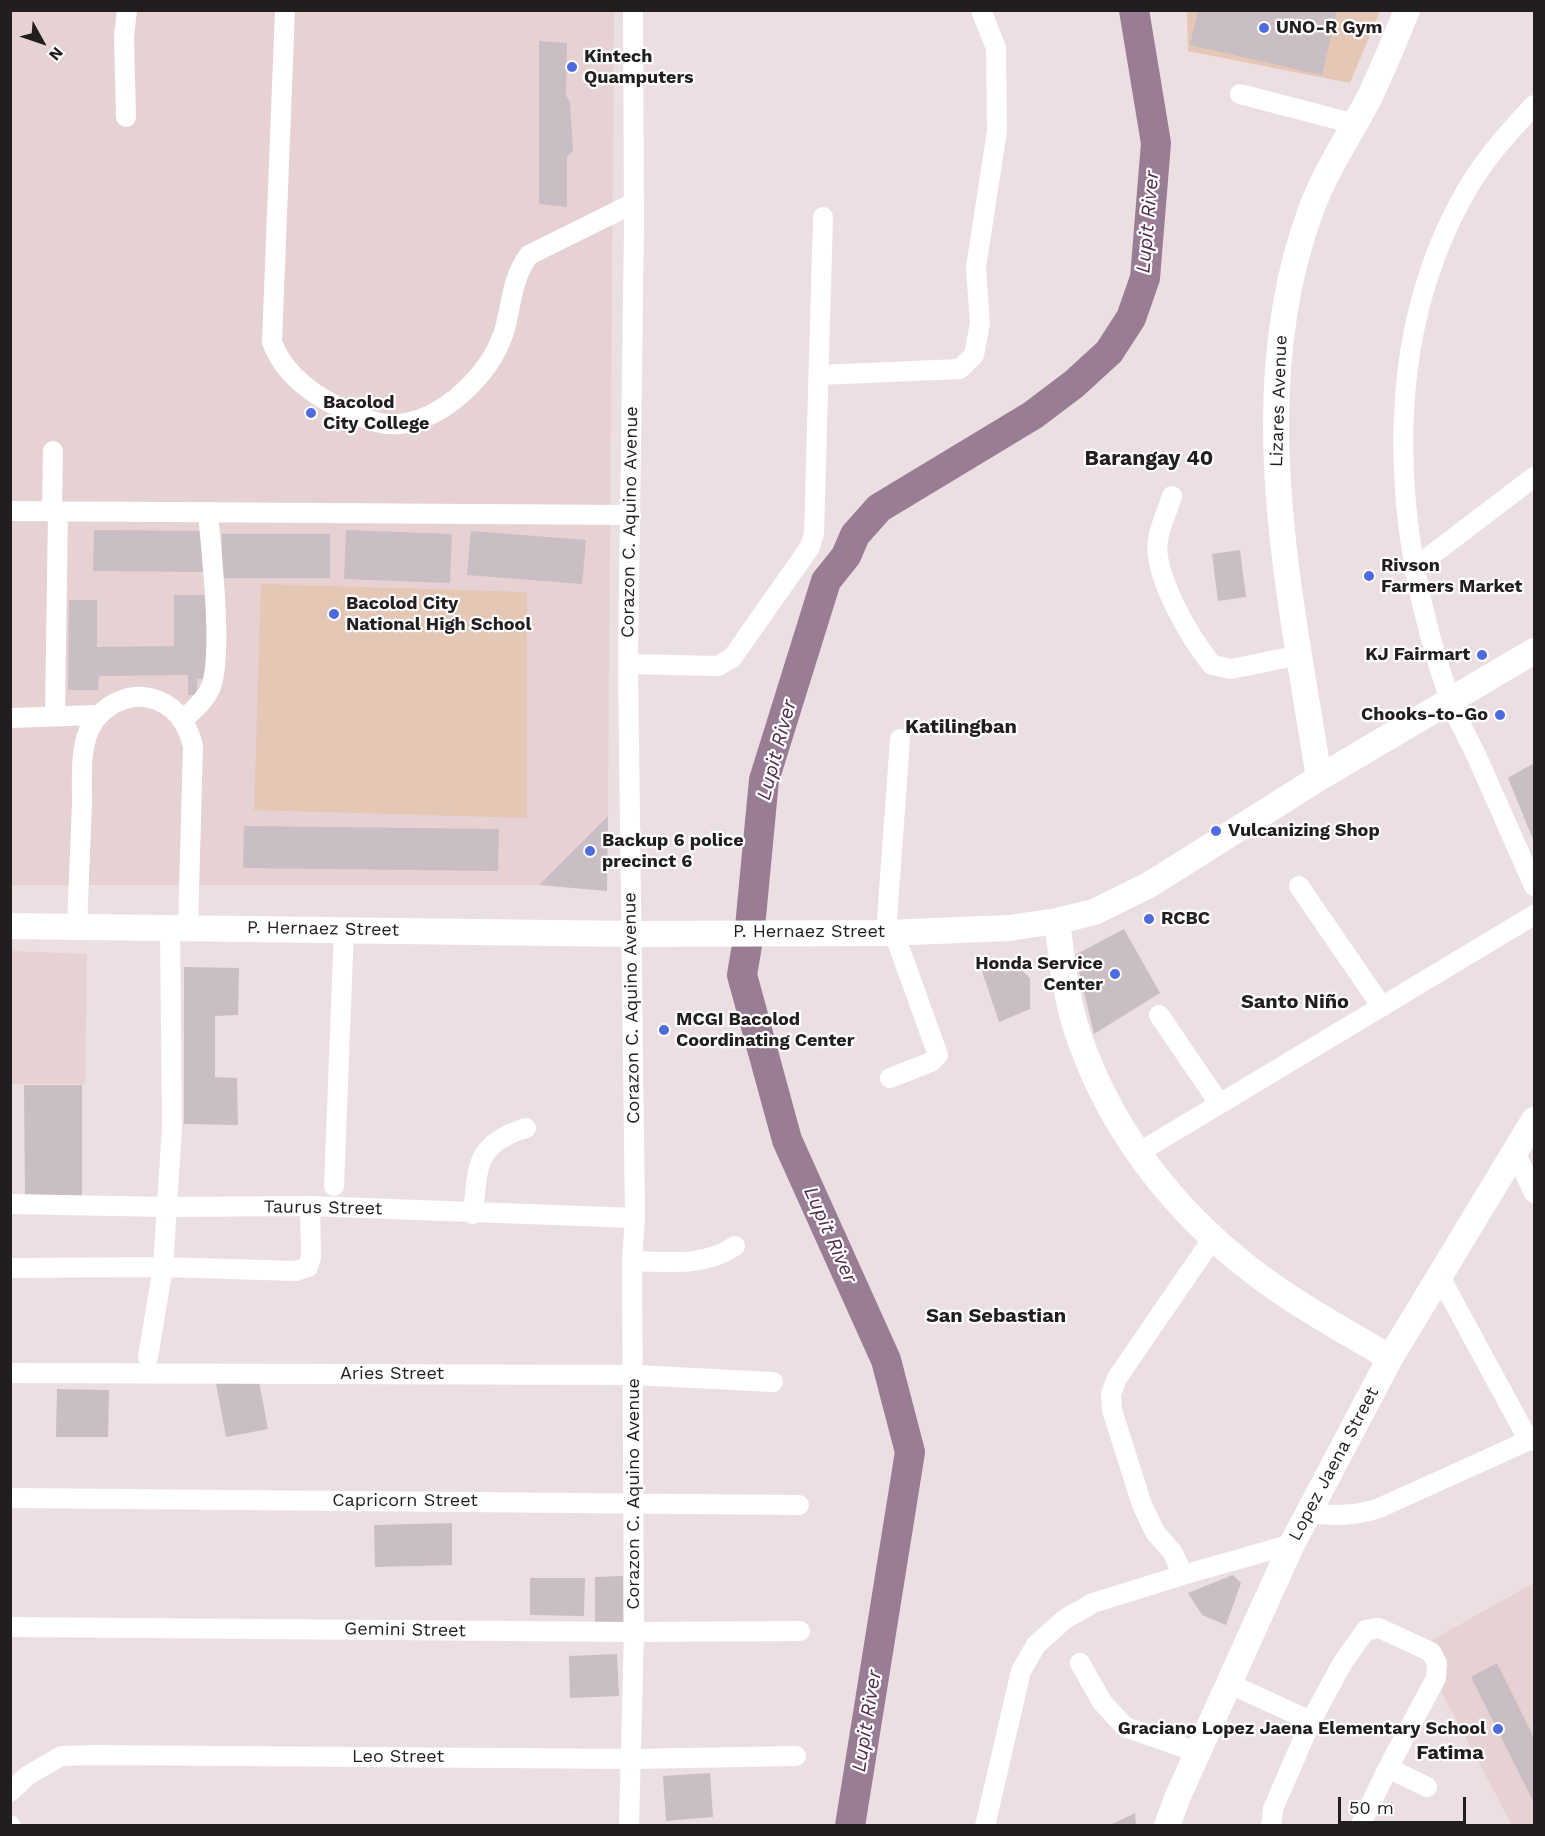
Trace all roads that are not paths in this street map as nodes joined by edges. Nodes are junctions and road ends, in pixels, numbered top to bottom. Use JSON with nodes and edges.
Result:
{"nodes":[{"id":1,"x":127,"y":10,"type":"edge"},
{"id":2,"x":285,"y":10,"type":"edge"},
{"id":3,"x":633,"y":10,"type":"edge"},
{"id":4,"x":981,"y":10,"type":"edge"},
{"id":5,"x":1407,"y":10,"type":"edge"},
{"id":6,"x":1240,"y":94,"type":"dead end"},
{"id":7,"x":1534,"y":105,"type":"edge"},
{"id":8,"x":126,"y":117,"type":"dead end"},
{"id":9,"x":1354,"y":124,"type":"junction"},
{"id":10,"x":634,"y":203,"type":"junction"},
{"id":11,"x":824,"y":217,"type":"dead end"},
{"id":12,"x":819,"y":375,"type":"junction"},
{"id":13,"x":53,"y":452,"type":"dead end"},
{"id":14,"x":1534,"y":477,"type":"edge"},
{"id":15,"x":1172,"y":496,"type":"dead end"},
{"id":16,"x":10,"y":511,"type":"edge"},
{"id":17,"x":55,"y":511,"type":"junction"},
{"id":18,"x":208,"y":512,"type":"junction"},
{"id":19,"x":631,"y":515,"type":"junction"},
{"id":20,"x":1413,"y":569,"type":"junction"},
{"id":21,"x":1534,"y":651,"type":"edge"},
{"id":22,"x":1300,"y":655,"type":"junction"},
{"id":23,"x":628,"y":664,"type":"junction"},
{"id":24,"x":1450,"y":701,"type":"junction"},
{"id":25,"x":98,"y":715,"type":"junction"},
{"id":26,"x":55,"y":716,"type":"junction"},
{"id":27,"x":10,"y":717,"type":"edge"},
{"id":28,"x":183,"y":720,"type":"junction"},
{"id":29,"x":900,"y":739,"type":"dead end"},
{"id":30,"x":1318,"y":778,"type":"junction"},
{"id":31,"x":1299,"y":886,"type":"dead end"},
{"id":32,"x":1534,"y":886,"type":"edge"},
{"id":33,"x":1534,"y":915,"type":"edge"},
{"id":34,"x":1057,"y":921,"type":"junction"},
{"id":35,"x":10,"y":926,"type":"edge"},
{"id":36,"x":77,"y":927,"type":"junction"},
{"id":37,"x":179,"y":928,"type":"junction"},
{"id":38,"x":344,"y":929,"type":"junction"},
{"id":39,"x":890,"y":933,"type":"junction"},
{"id":40,"x":631,"y":934,"type":"junction"},
{"id":41,"x":1382,"y":1007,"type":"junction"},
{"id":42,"x":1159,"y":1015,"type":"dead end"},
{"id":43,"x":890,"y":1078,"type":"dead end"},
{"id":44,"x":1219,"y":1103,"type":"junction"},
{"id":45,"x":1534,"y":1120,"type":"edge"},
{"id":46,"x":526,"y":1128,"type":"dead end"},
{"id":47,"x":1138,"y":1153,"type":"junction"},
{"id":48,"x":1516,"y":1154,"type":"junction"},
{"id":49,"x":334,"y":1186,"type":"dead end"},
{"id":50,"x":1534,"y":1193,"type":"edge"},
{"id":51,"x":10,"y":1204,"type":"edge"},
{"id":52,"x":310,"y":1206,"type":"junction"},
{"id":53,"x":167,"y":1208,"type":"junction"},
{"id":54,"x":473,"y":1214,"type":"junction"},
{"id":55,"x":635,"y":1218,"type":"junction"},
{"id":56,"x":1213,"y":1238,"type":"junction"},
{"id":57,"x":735,"y":1246,"type":"dead end"},
{"id":58,"x":632,"y":1261,"type":"junction"},
{"id":59,"x":163,"y":1267,"type":"junction"},
{"id":60,"x":10,"y":1268,"type":"edge"},
{"id":61,"x":1440,"y":1277,"type":"junction"},
{"id":62,"x":148,"y":1357,"type":"dead end"},
{"id":63,"x":1390,"y":1358,"type":"junction"},
{"id":64,"x":10,"y":1373,"type":"edge"},
{"id":65,"x":635,"y":1375,"type":"junction"},
{"id":66,"x":773,"y":1383,"type":"dead end"},
{"id":67,"x":1532,"y":1440,"type":"edge"},
{"id":68,"x":10,"y":1498,"type":"edge"},
{"id":69,"x":632,"y":1503,"type":"junction"},
{"id":70,"x":799,"y":1505,"type":"dead end"},
{"id":71,"x":1308,"y":1513,"type":"junction"},
{"id":72,"x":1292,"y":1544,"type":"junction"},
{"id":73,"x":1183,"y":1575,"type":"junction"},
{"id":74,"x":10,"y":1627,"type":"edge"},
{"id":75,"x":800,"y":1631,"type":"dead end"},
{"id":76,"x":634,"y":1632,"type":"junction"},
{"id":77,"x":1080,"y":1663,"type":"dead end"},
{"id":78,"x":1230,"y":1684,"type":"junction"},
{"id":79,"x":1311,"y":1721,"type":"junction"},
{"id":80,"x":1197,"y":1752,"type":"junction"},
{"id":81,"x":796,"y":1756,"type":"dead end"},
{"id":82,"x":631,"y":1759,"type":"junction"},
{"id":83,"x":1388,"y":1768,"type":"junction"},
{"id":84,"x":1427,"y":1787,"type":"dead end"},
{"id":85,"x":10,"y":1791,"type":"edge"},
{"id":86,"x":629,"y":1826,"type":"edge"},
{"id":87,"x":985,"y":1826,"type":"edge"},
{"id":88,"x":1167,"y":1826,"type":"edge"},
{"id":89,"x":1271,"y":1826,"type":"edge"},
{"id":90,"x":1360,"y":1826,"type":"edge"}],
"edges":[{"from":1,"to":8,"type":"street"},
{"from":2,"to":10,"type":"street"},
{"from":3,"to":10,"type":"street","name":"Corazon C. Aquino Avenue"},
{"from":4,"to":12,"type":"street"},
{"from":5,"to":9,"type":"main road","name":"Lizares Avenue"},
{"from":6,"to":9,"type":"street"},
{"from":7,"to":20,"type":"street"},
{"from":9,"to":22,"type":"main road","name":"Lizares Avenue"},
{"from":10,"to":19,"type":"street","name":"Corazon C. Aquino Avenue"},
{"from":11,"to":12,"type":"street"},
{"from":12,"to":23,"type":"street"},
{"from":13,"to":17,"type":"street"},
{"from":14,"to":20,"type":"street"},
{"from":15,"to":22,"type":"street"},
{"from":16,"to":17,"type":"street"},
{"from":17,"to":18,"type":"street"},
{"from":17,"to":26,"type":"street"},
{"from":18,"to":19,"type":"street"},
{"from":18,"to":28,"type":"street"},
{"from":19,"to":23,"type":"street","name":"Corazon C. Aquino Avenue"},
{"from":20,"to":24,"type":"street"},
{"from":21,"to":24,"type":"main road","name":"P. Hernaez Street"},
{"from":22,"to":30,"type":"main road","name":"Lizares Avenue"},
{"from":23,"to":40,"type":"street","name":"Corazon C. Aquino Avenue"},
{"from":24,"to":30,"type":"main road","name":"P. Hernaez Street"},
{"from":24,"to":32,"type":"street"},
{"from":25,"to":26,"type":"street"},
{"from":25,"to":28,"type":"street"},
{"from":25,"to":36,"type":"street"},
{"from":26,"to":27,"type":"street"},
{"from":28,"to":37,"type":"street"},
{"from":29,"to":39,"type":"street"},
{"from":30,"to":34,"type":"main road","name":"P. Hernaez Street"},
{"from":31,"to":41,"type":"street"},
{"from":33,"to":41,"type":"street"},
{"from":34,"to":39,"type":"main road","name":"P. Hernaez Street"},
{"from":34,"to":47,"type":"main road"},
{"from":35,"to":36,"type":"main road","name":"P. Hernaez Street"},
{"from":36,"to":37,"type":"main road","name":"P. Hernaez Street"},
{"from":37,"to":38,"type":"main road","name":"P. Hernaez Street"},
{"from":37,"to":53,"type":"street"},
{"from":38,"to":40,"type":"main road","name":"P. Hernaez Street"},
{"from":38,"to":49,"type":"street"},
{"from":39,"to":40,"type":"main road","name":"P. Hernaez Street"},
{"from":39,"to":43,"type":"street"},
{"from":40,"to":55,"type":"street","name":"Corazon C. Aquino Avenue"},
{"from":41,"to":44,"type":"street"},
{"from":42,"to":44,"type":"street"},
{"from":44,"to":47,"type":"street"},
{"from":45,"to":48,"type":"main road","name":"Lopez Jaena Street"},
{"from":46,"to":54,"type":"street"},
{"from":47,"to":56,"type":"main road"},
{"from":48,"to":50,"type":"street"},
{"from":48,"to":61,"type":"main road","name":"Lopez Jaena Street"},
{"from":51,"to":53,"type":"street","name":"Taurus Street"},
{"from":52,"to":53,"type":"street","name":"Taurus Street"},
{"from":52,"to":54,"type":"street","name":"Taurus Street"},
{"from":52,"to":59,"type":"street"},
{"from":53,"to":59,"type":"street"},
{"from":54,"to":55,"type":"street","name":"Taurus Street"},
{"from":55,"to":58,"type":"street","name":"Corazon C. Aquino Avenue"},
{"from":56,"to":63,"type":"main road"},
{"from":56,"to":73,"type":"street"},
{"from":57,"to":58,"type":"street"},
{"from":58,"to":65,"type":"street","name":"Corazon C. Aquino Avenue"},
{"from":59,"to":60,"type":"street"},
{"from":59,"to":62,"type":"street"},
{"from":61,"to":63,"type":"main road","name":"Lopez Jaena Street"},
{"from":61,"to":67,"type":"street"},
{"from":63,"to":71,"type":"main road","name":"Lopez Jaena Street"},
{"from":64,"to":65,"type":"street","name":"Aries Street"},
{"from":65,"to":66,"type":"street","name":"Aries Street"},
{"from":65,"to":69,"type":"street","name":"Corazon C. Aquino Avenue"},
{"from":67,"to":71,"type":"street"},
{"from":68,"to":69,"type":"street","name":"Capricorn Street"},
{"from":69,"to":70,"type":"street","name":"Capricorn Street"},
{"from":69,"to":76,"type":"street","name":"Corazon C. Aquino Avenue"},
{"from":71,"to":72,"type":"main road","name":"Lopez Jaena Street"},
{"from":72,"to":73,"type":"street"},
{"from":72,"to":78,"type":"main road","name":"Lopez Jaena Street"},
{"from":73,"to":87,"type":"street"},
{"from":74,"to":76,"type":"street","name":"Gemini Street"},
{"from":75,"to":76,"type":"street","name":"Gemini Street"},
{"from":76,"to":82,"type":"street","name":"Corazon C. Aquino Avenue"},
{"from":77,"to":80,"type":"street"},
{"from":78,"to":79,"type":"street"},
{"from":78,"to":80,"type":"main road","name":"Lopez Jaena Street"},
{"from":79,"to":83,"type":"street"},
{"from":79,"to":89,"type":"street"},
{"from":80,"to":88,"type":"main road","name":"Lopez Jaena Street"},
{"from":81,"to":82,"type":"street","name":"Leo Street"},
{"from":82,"to":85,"type":"street","name":"Leo Street"},
{"from":82,"to":86,"type":"street","name":"Corazon C. Aquino Avenue"},
{"from":83,"to":84,"type":"street"},
{"from":83,"to":90,"type":"street"}]}
